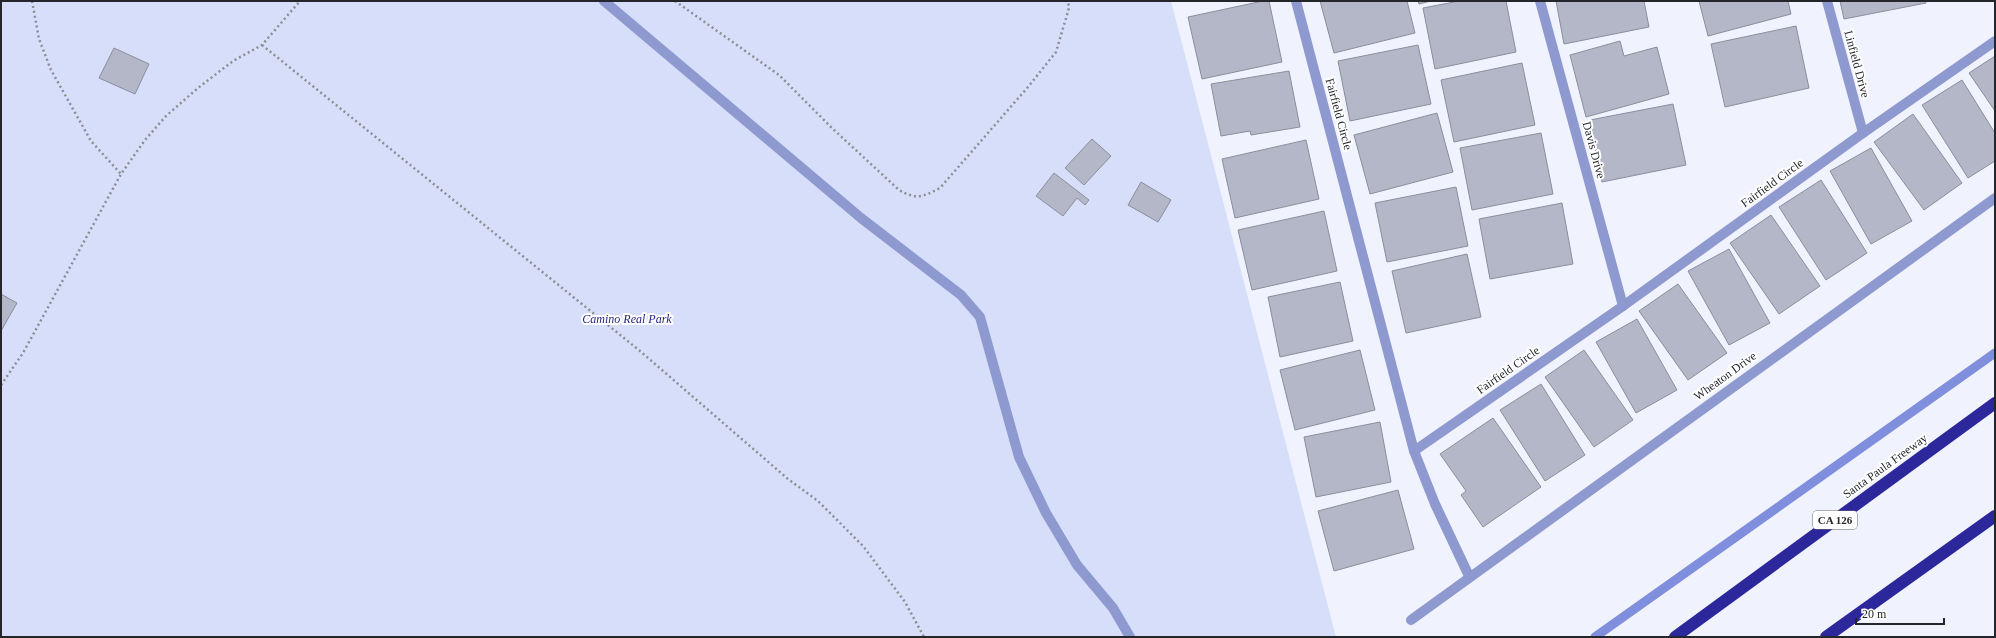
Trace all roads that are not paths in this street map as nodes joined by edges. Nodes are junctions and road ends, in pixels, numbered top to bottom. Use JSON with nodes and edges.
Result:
{"nodes":[{"id":1,"x":604,"y":1,"type":"edge"},
{"id":2,"x":1296,"y":1,"type":"edge"},
{"id":3,"x":1540,"y":1,"type":"edge"},
{"id":4,"x":1827,"y":1,"type":"edge"},
{"id":5,"x":1995,"y":40,"type":"edge"},
{"id":6,"x":1863,"y":133,"type":"junction"},
{"id":7,"x":1995,"y":198,"type":"edge"},
{"id":8,"x":1623,"y":306,"type":"junction"},
{"id":9,"x":1995,"y":403,"type":"edge"},
{"id":10,"x":1414,"y":451,"type":"junction"},
{"id":11,"x":1995,"y":516,"type":"edge"},
{"id":12,"x":1469,"y":576,"type":"junction"},
{"id":13,"x":1411,"y":620,"type":"dead end"},
{"id":14,"x":1130,"y":637,"type":"edge"},
{"id":15,"x":1675,"y":637,"type":"edge"},
{"id":16,"x":1826,"y":637,"type":"edge"}],
"edges":[{"from":1,"to":14,"type":"lane"},
{"from":2,"to":10,"type":"lane","name":"Fairfield Circle"},
{"from":3,"to":8,"type":"lane","name":"Davis Drive"},
{"from":4,"to":6,"type":"lane","name":"Linfield Drive"},
{"from":5,"to":6,"type":"lane","name":"Fairfield Circle"},
{"from":6,"to":8,"type":"lane","name":"Fairfield Circle"},
{"from":7,"to":12,"type":"lane","name":"Wheaton Drive"},
{"from":8,"to":10,"type":"lane","name":"Fairfield Circle"},
{"from":9,"to":15,"type":"highway","name":"Santa Paula Freeway","number":"CA 126"},
{"from":10,"to":12,"type":"lane"},
{"from":11,"to":16,"type":"highway"},
{"from":12,"to":13,"type":"lane","name":"Wheaton Drive"}]}
